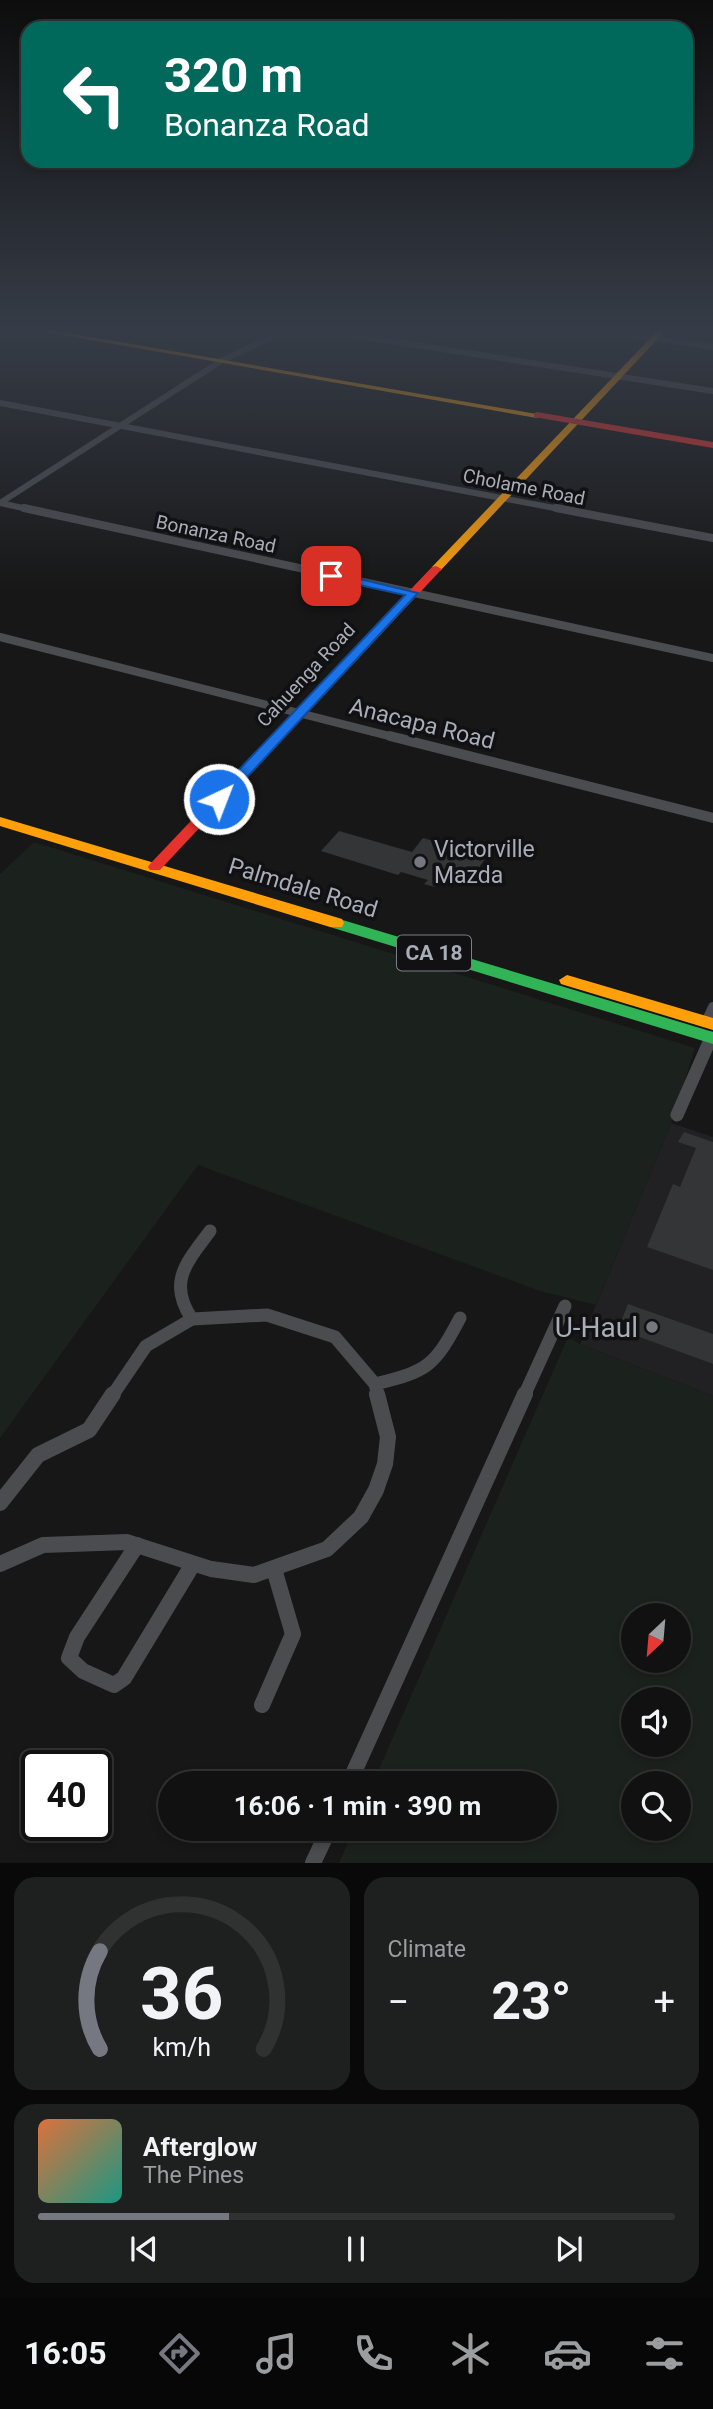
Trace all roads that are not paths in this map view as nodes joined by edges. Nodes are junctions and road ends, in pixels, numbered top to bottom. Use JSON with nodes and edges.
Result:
{"nodes":[{"id":1,"x":73,"y":417,"type":"edge"},
{"id":2,"x":135,"y":417,"type":"edge"},
{"id":3,"x":551,"y":417,"type":"edge"},
{"id":4,"x":579,"y":417,"type":"edge"},
{"id":5,"x":575,"y":421,"type":"junction"},
{"id":6,"x":121,"y":426,"type":"junction"},
{"id":7,"x":713,"y":445,"type":"edge"},
{"id":8,"x":502,"y":499,"type":"junction"},
{"id":9,"x":0,"y":503,"type":"edge"},
{"id":10,"x":713,"y":538,"type":"edge"},
{"id":11,"x":413,"y":593,"type":"junction"},
{"id":12,"x":0,"y":638,"type":"edge"},
{"id":13,"x":713,"y":658,"type":"edge"},
{"id":14,"x":299,"y":713,"type":"junction"},
{"id":15,"x":0,"y":808,"type":"edge"},
{"id":16,"x":713,"y":818,"type":"edge"},
{"id":17,"x":0,"y":821,"type":"edge"},
{"id":18,"x":160,"y":862,"type":"junction"},
{"id":19,"x":711,"y":1026,"type":"edge"},
{"id":20,"x":677,"y":1115,"type":"dead end"},
{"id":21,"x":210,"y":1231,"type":"dead end"},
{"id":22,"x":565,"y":1306,"type":"dead end"},
{"id":23,"x":460,"y":1318,"type":"dead end"},
{"id":24,"x":191,"y":1319,"type":"junction"},
{"id":25,"x":375,"y":1384,"type":"junction"},
{"id":26,"x":0,"y":1503,"type":"edge"},
{"id":27,"x":137,"y":1545,"type":"junction"},
{"id":28,"x":0,"y":1564,"type":"edge"},
{"id":29,"x":193,"y":1564,"type":"junction"},
{"id":30,"x":274,"y":1569,"type":"junction"},
{"id":31,"x":262,"y":1705,"type":"dead end"},
{"id":32,"x":354,"y":1771,"type":"edge"},
{"id":33,"x":323,"y":1841,"type":"edge"},
{"id":34,"x":313,"y":1863,"type":"edge"}],
"edges":[{"from":1,"to":6,"type":"street","name":"Cholame Road"},
{"from":2,"to":6,"type":"street"},
{"from":3,"to":5,"type":"main road"},
{"from":4,"to":5,"type":"main road","name":"Cahuenga Road"},
{"from":5,"to":7,"type":"main road"},
{"from":5,"to":8,"type":"main road","name":"Cahuenga Road"},
{"from":6,"to":8,"type":"street","name":"Cholame Road"},
{"from":6,"to":9,"type":"street"},
{"from":8,"to":10,"type":"street","name":"Cholame Road"},
{"from":8,"to":11,"type":"main road","name":"Cahuenga Road"},
{"from":9,"to":11,"type":"street","name":"Bonanza Road"},
{"from":11,"to":13,"type":"street","name":"Bonanza Road"},
{"from":11,"to":14,"type":"main road","name":"Cahuenga Road"},
{"from":12,"to":14,"type":"street","name":"Anacapa Road"},
{"from":14,"to":16,"type":"street","name":"Anacapa Road"},
{"from":14,"to":18,"type":"main road","name":"Cahuenga Road"},
{"from":15,"to":18,"type":"main road","name":"Palmdale Road","number":"CA 18"},
{"from":17,"to":18,"type":"main road","name":"Palmdale Road","number":"CA 18"},
{"from":18,"to":19,"type":"main road","name":"Palmdale Road","number":"CA 18"},
{"from":19,"to":20,"type":"street"},
{"from":21,"to":24,"type":"street"},
{"from":22,"to":32,"type":"street"},
{"from":23,"to":25,"type":"street"},
{"from":24,"to":25,"type":"street"},
{"from":24,"to":26,"type":"street"},
{"from":25,"to":30,"type":"street"},
{"from":27,"to":28,"type":"street"},
{"from":27,"to":29,"type":"street"},
{"from":27,"to":29,"type":"street"},
{"from":29,"to":30,"type":"street"},
{"from":30,"to":31,"type":"street"},
{"from":33,"to":34,"type":"street"}]}
